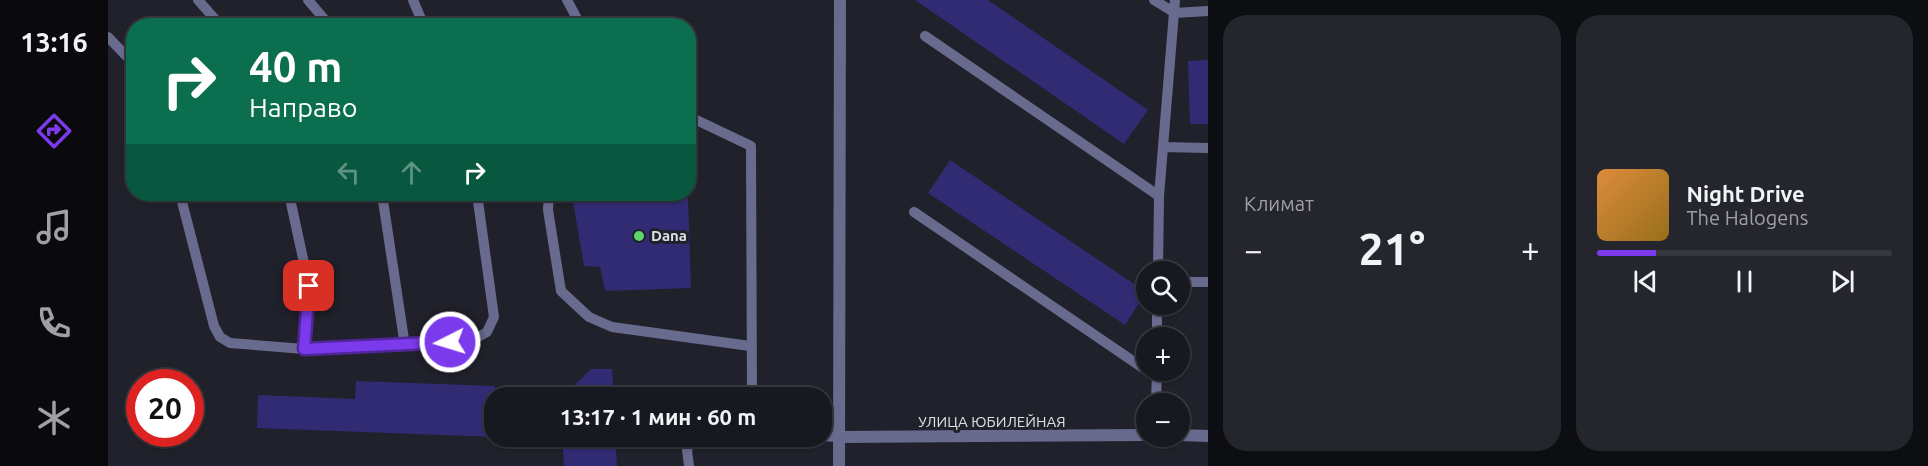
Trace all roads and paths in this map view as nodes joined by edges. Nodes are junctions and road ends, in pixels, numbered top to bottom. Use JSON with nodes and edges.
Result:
{"nodes":[{"id":1,"x":198,"y":0,"type":"edge"},
{"id":2,"x":308,"y":0,"type":"edge"},
{"id":3,"x":412,"y":0,"type":"edge"},
{"id":4,"x":567,"y":0,"type":"edge"},
{"id":5,"x":840,"y":0,"type":"edge"},
{"id":6,"x":1155,"y":0,"type":"edge"},
{"id":7,"x":1175,"y":0,"type":"edge"},
{"id":8,"x":1208,"y":11,"type":"edge"},
{"id":9,"x":1175,"y":13,"type":"junction"},
{"id":10,"x":214,"y":18,"type":"edge"},
{"id":11,"x":323,"y":18,"type":"edge"},
{"id":12,"x":420,"y":18,"type":"edge"},
{"id":13,"x":577,"y":18,"type":"edge"},
{"id":14,"x":925,"y":36,"type":"dead end"},
{"id":15,"x":108,"y":37,"type":"edge"},
{"id":16,"x":126,"y":56,"type":"edge"},
{"id":17,"x":696,"y":120,"type":"edge"},
{"id":18,"x":1163,"y":147,"type":"junction"},
{"id":19,"x":1208,"y":148,"type":"edge"},
{"id":20,"x":1159,"y":196,"type":"junction"},
{"id":21,"x":182,"y":201,"type":"edge"},
{"id":22,"x":291,"y":201,"type":"edge"},
{"id":23,"x":383,"y":201,"type":"edge"},
{"id":24,"x":478,"y":201,"type":"edge"},
{"id":25,"x":549,"y":201,"type":"edge"},
{"id":26,"x":914,"y":212,"type":"dead end"},
{"id":27,"x":1158,"y":261,"type":"edge"},
{"id":28,"x":1190,"y":282,"type":"edge"},
{"id":29,"x":1208,"y":282,"type":"edge"},
{"id":30,"x":405,"y":346,"type":"junction"},
{"id":31,"x":750,"y":346,"type":"junction"},
{"id":32,"x":304,"y":349,"type":"junction"},
{"id":33,"x":1136,"y":363,"type":"edge"},
{"id":34,"x":752,"y":387,"type":"edge"},
{"id":35,"x":1136,"y":435,"type":"edge"},
{"id":36,"x":1190,"y":435,"type":"edge"},
{"id":37,"x":1208,"y":436,"type":"edge"},
{"id":38,"x":832,"y":437,"type":"edge"},
{"id":39,"x":839,"y":437,"type":"junction"},
{"id":40,"x":688,"y":447,"type":"edge"},
{"id":41,"x":689,"y":466,"type":"edge"},
{"id":42,"x":839,"y":466,"type":"edge"}],
"edges":[{"from":1,"to":10,"type":"lane"},
{"from":2,"to":11,"type":"lane"},
{"from":3,"to":12,"type":"lane"},
{"from":4,"to":13,"type":"lane"},
{"from":5,"to":39,"type":"street"},
{"from":6,"to":9,"type":"lane"},
{"from":7,"to":9,"type":"lane"},
{"from":8,"to":9,"type":"lane"},
{"from":9,"to":18,"type":"lane"},
{"from":14,"to":20,"type":"lane"},
{"from":15,"to":16,"type":"lane"},
{"from":17,"to":31,"type":"lane"},
{"from":18,"to":19,"type":"lane"},
{"from":18,"to":20,"type":"lane"},
{"from":20,"to":27,"type":"lane"},
{"from":21,"to":32,"type":"lane"},
{"from":22,"to":32,"type":"lane"},
{"from":23,"to":30,"type":"lane"},
{"from":24,"to":30,"type":"lane"},
{"from":25,"to":31,"type":"lane"},
{"from":26,"to":33,"type":"lane"},
{"from":28,"to":29,"type":"lane"},
{"from":30,"to":32,"type":"lane"},
{"from":31,"to":34,"type":"lane"},
{"from":35,"to":39,"type":"street","name":"УЛИЦА ЮБИЛЕЙНАЯ"},
{"from":36,"to":37,"type":"street"},
{"from":38,"to":39,"type":"lane"},
{"from":39,"to":42,"type":"street"},
{"from":40,"to":41,"type":"lane"}]}
